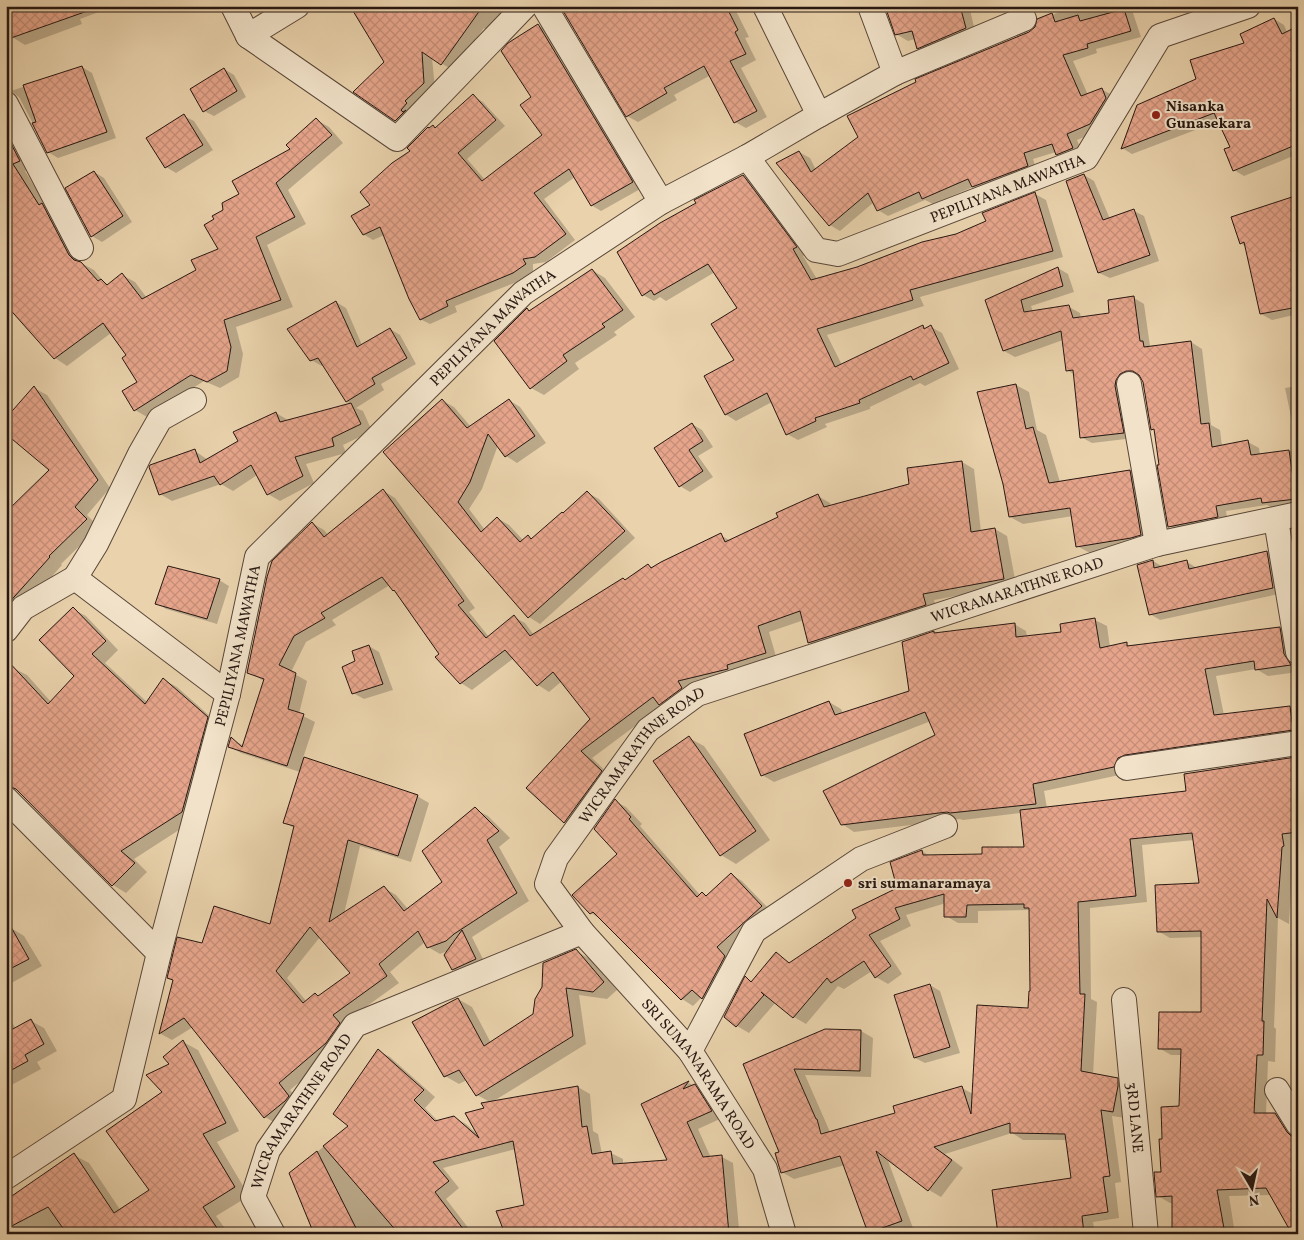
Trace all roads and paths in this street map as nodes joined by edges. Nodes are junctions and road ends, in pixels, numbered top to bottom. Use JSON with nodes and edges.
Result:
{"nodes":[{"id":1,"x":233,"y":6,"type":"edge"},
{"id":2,"x":297,"y":6,"type":"edge"},
{"id":3,"x":525,"y":6,"type":"edge"},
{"id":4,"x":544,"y":6,"type":"edge"},
{"id":5,"x":765,"y":6,"type":"edge"},
{"id":6,"x":870,"y":6,"type":"edge"},
{"id":7,"x":1248,"y":6,"type":"edge"},
{"id":8,"x":1024,"y":19,"type":"dead end"},
{"id":9,"x":248,"y":36,"type":"junction"},
{"id":10,"x":895,"y":73,"type":"junction"},
{"id":11,"x":6,"y":104,"type":"edge"},
{"id":12,"x":818,"y":115,"type":"junction"},
{"id":13,"x":747,"y":157,"type":"junction"},
{"id":14,"x":661,"y":202,"type":"junction"},
{"id":15,"x":81,"y":248,"type":"dead end"},
{"id":16,"x":1129,"y":384,"type":"dead end"},
{"id":17,"x":194,"y":400,"type":"dead end"},
{"id":18,"x":1287,"y":517,"type":"edge"},
{"id":19,"x":1156,"y":544,"type":"junction"},
{"id":20,"x":75,"y":578,"type":"junction"},
{"id":21,"x":6,"y":630,"type":"edge"},
{"id":22,"x":1298,"y":652,"type":"edge"},
{"id":23,"x":228,"y":694,"type":"junction"},
{"id":24,"x":1298,"y":743,"type":"edge"},
{"id":25,"x":1127,"y":768,"type":"dead end"},
{"id":26,"x":6,"y":799,"type":"edge"},
{"id":27,"x":945,"y":826,"type":"dead end"},
{"id":28,"x":582,"y":932,"type":"junction"},
{"id":29,"x":159,"y":953,"type":"junction"},
{"id":30,"x":1124,"y":1000,"type":"dead end"},
{"id":31,"x":690,"y":1051,"type":"junction"},
{"id":32,"x":1277,"y":1090,"type":"dead end"},
{"id":33,"x":1298,"y":1124,"type":"edge"},
{"id":34,"x":6,"y":1177,"type":"edge"},
{"id":35,"x":273,"y":1234,"type":"edge"},
{"id":36,"x":784,"y":1234,"type":"edge"},
{"id":37,"x":1146,"y":1234,"type":"edge"}],
"edges":[{"from":1,"to":9,"type":"street"},
{"from":2,"to":9,"type":"street"},
{"from":3,"to":9,"type":"street"},
{"from":4,"to":14,"type":"street"},
{"from":5,"to":12,"type":"street"},
{"from":6,"to":10,"type":"street"},
{"from":7,"to":13,"type":"street","name":"PEPILIYANA MAWATHA"},
{"from":8,"to":10,"type":"street","name":"PEPILIYANA MAWATHA"},
{"from":10,"to":12,"type":"street","name":"PEPILIYANA MAWATHA"},
{"from":11,"to":15,"type":"street"},
{"from":12,"to":13,"type":"street","name":"PEPILIYANA MAWATHA"},
{"from":13,"to":14,"type":"street","name":"PEPILIYANA MAWATHA"},
{"from":14,"to":23,"type":"street","name":"PEPILIYANA MAWATHA"},
{"from":16,"to":19,"type":"street"},
{"from":17,"to":20,"type":"street"},
{"from":18,"to":19,"type":"street","name":"WICRAMARATHNE ROAD"},
{"from":18,"to":22,"type":"street"},
{"from":19,"to":28,"type":"street","name":"WICRAMARATHNE ROAD"},
{"from":20,"to":21,"type":"street"},
{"from":20,"to":23,"type":"street"},
{"from":23,"to":29,"type":"street","name":"PEPILIYANA MAWATHA"},
{"from":24,"to":25,"type":"street"},
{"from":26,"to":29,"type":"street"},
{"from":27,"to":31,"type":"street"},
{"from":28,"to":31,"type":"street","name":"SRI SUMANARAMA ROAD"},
{"from":28,"to":35,"type":"street","name":"WICRAMARATHNE ROAD"},
{"from":29,"to":34,"type":"street","name":"PEPILIYANA MAWATHA"},
{"from":30,"to":37,"type":"street","name":"3RD LANE"},
{"from":31,"to":36,"type":"street","name":"SRI SUMANARAMA ROAD"},
{"from":32,"to":33,"type":"street"}]}
